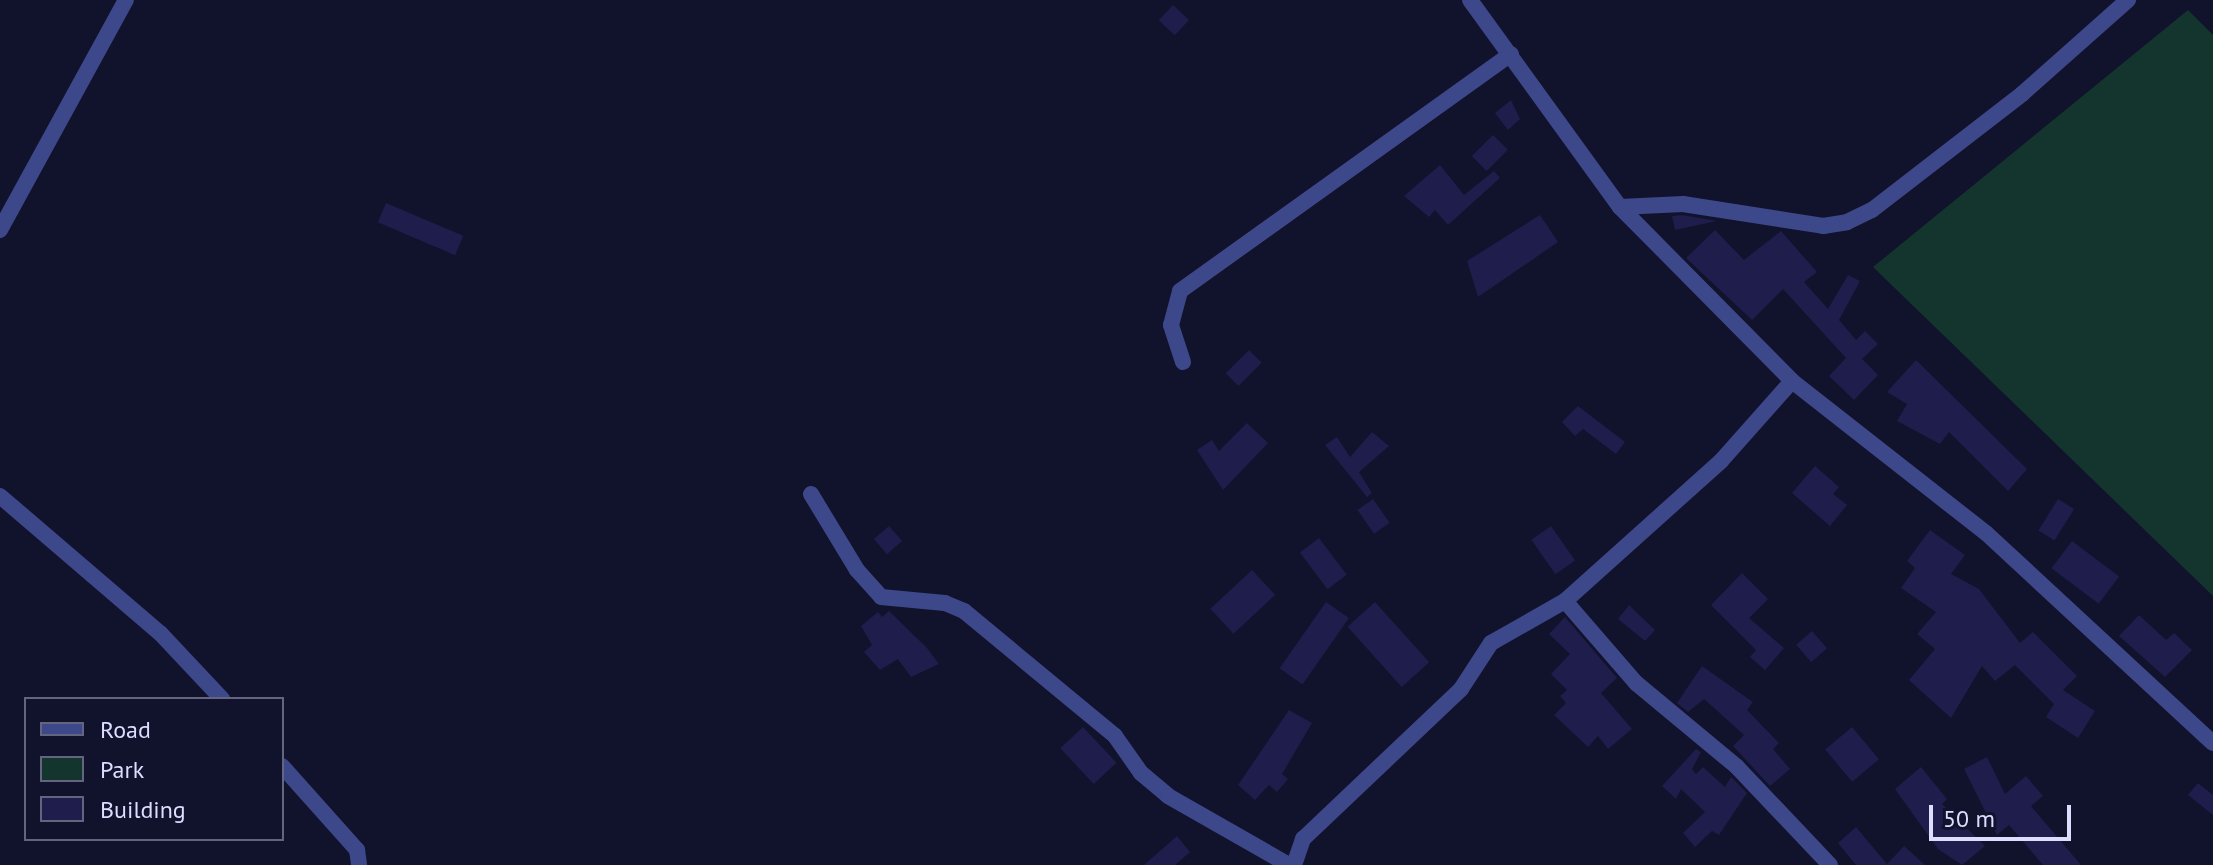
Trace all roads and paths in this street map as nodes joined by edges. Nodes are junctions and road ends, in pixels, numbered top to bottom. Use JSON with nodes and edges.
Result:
{"nodes":[{"id":1,"x":126,"y":0,"type":"edge"},
{"id":2,"x":1470,"y":0,"type":"edge"},
{"id":3,"x":2128,"y":0,"type":"edge"},
{"id":4,"x":1511,"y":54,"type":"junction"},
{"id":5,"x":1620,"y":207,"type":"junction"},
{"id":6,"x":0,"y":230,"type":"edge"},
{"id":7,"x":1183,"y":362,"type":"dead end"},
{"id":8,"x":1792,"y":381,"type":"junction"},
{"id":9,"x":811,"y":494,"type":"dead end"},
{"id":10,"x":0,"y":496,"type":"edge"},
{"id":11,"x":1565,"y":601,"type":"junction"},
{"id":12,"x":220,"y":697,"type":"edge"},
{"id":13,"x":2213,"y":743,"type":"edge"},
{"id":14,"x":284,"y":768,"type":"edge"},
{"id":15,"x":359,"y":865,"type":"edge"},
{"id":16,"x":1291,"y":865,"type":"edge"},
{"id":17,"x":1830,"y":865,"type":"edge"}],
"edges":[{"from":1,"to":6,"type":"street"},
{"from":2,"to":4,"type":"street"},
{"from":3,"to":5,"type":"street"},
{"from":4,"to":5,"type":"street"},
{"from":4,"to":7,"type":"street"},
{"from":5,"to":8,"type":"street"},
{"from":8,"to":11,"type":"street"},
{"from":8,"to":13,"type":"street"},
{"from":9,"to":16,"type":"street"},
{"from":10,"to":12,"type":"street"},
{"from":11,"to":16,"type":"street"},
{"from":11,"to":17,"type":"street"},
{"from":14,"to":15,"type":"street"}]}
